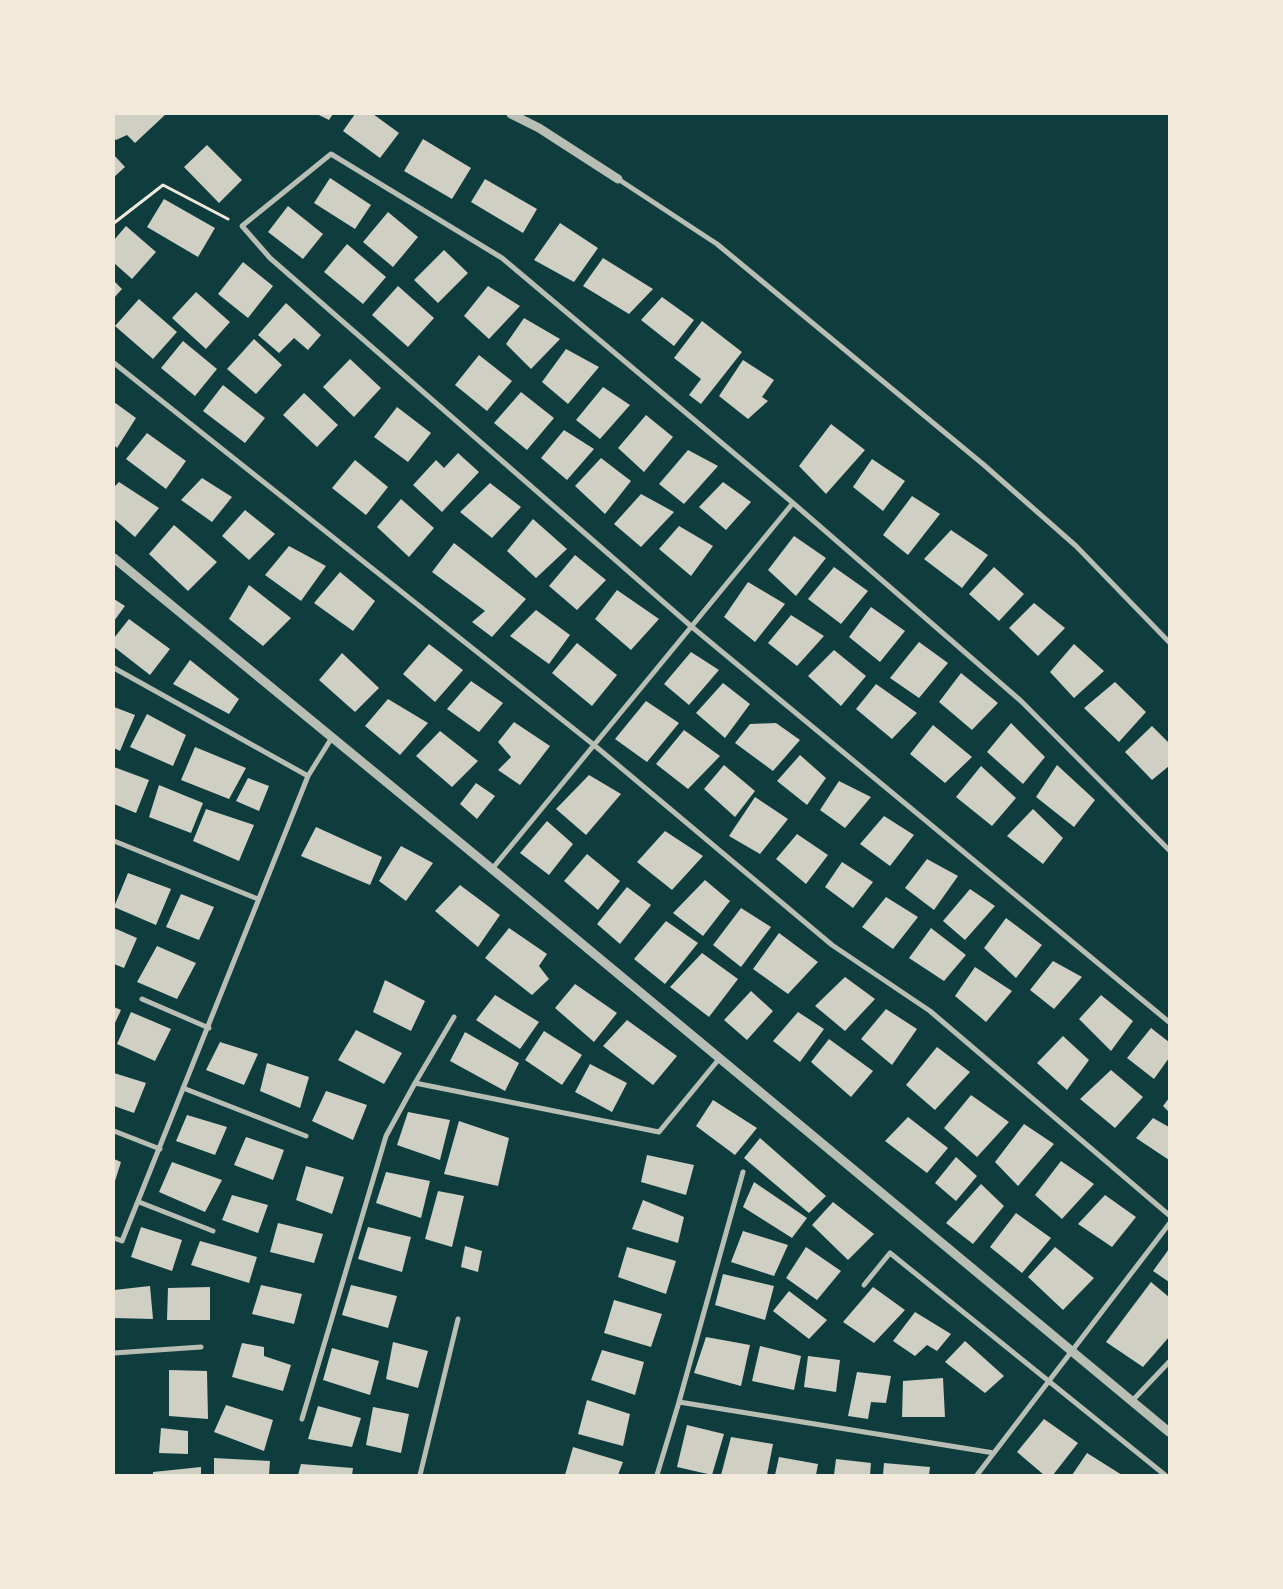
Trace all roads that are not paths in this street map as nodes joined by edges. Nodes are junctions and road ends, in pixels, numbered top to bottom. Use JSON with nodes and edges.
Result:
{"nodes":[{"id":1,"x":511,"y":114,"type":"edge"},
{"id":2,"x":618,"y":179,"type":"joint"},
{"id":3,"x":114,"y":363,"type":"edge"},
{"id":4,"x":793,"y":503,"type":"junction"},
{"id":5,"x":114,"y":558,"type":"edge"},
{"id":6,"x":692,"y":627,"type":"junction"},
{"id":7,"x":1169,"y":642,"type":"edge"},
{"id":8,"x":114,"y":668,"type":"edge"},
{"id":9,"x":331,"y":738,"type":"junction"},
{"id":10,"x":594,"y":745,"type":"junction"},
{"id":11,"x":308,"y":776,"type":"junction"},
{"id":12,"x":114,"y":841,"type":"edge"},
{"id":13,"x":1169,"y":850,"type":"edge"},
{"id":14,"x":492,"y":869,"type":"junction"},
{"id":15,"x":258,"y":899,"type":"junction"},
{"id":16,"x":142,"y":1000,"type":"dead end"},
{"id":17,"x":454,"y":1017,"type":"dead end"},
{"id":18,"x":1169,"y":1022,"type":"edge"},
{"id":19,"x":209,"y":1028,"type":"junction"},
{"id":20,"x":719,"y":1058,"type":"junction"},
{"id":21,"x":415,"y":1083,"type":"junction"},
{"id":22,"x":183,"y":1088,"type":"junction"},
{"id":23,"x":114,"y":1131,"type":"edge"},
{"id":24,"x":306,"y":1136,"type":"dead end"},
{"id":25,"x":160,"y":1149,"type":"junction"},
{"id":26,"x":742,"y":1172,"type":"dead end"},
{"id":27,"x":139,"y":1202,"type":"junction"},
{"id":28,"x":1169,"y":1215,"type":"edge"},
{"id":29,"x":1169,"y":1224,"type":"edge"},
{"id":30,"x":213,"y":1231,"type":"dead end"},
{"id":31,"x":114,"y":1238,"type":"edge"},
{"id":32,"x":864,"y":1285,"type":"dead end"},
{"id":33,"x":458,"y":1318,"type":"dead end"},
{"id":34,"x":201,"y":1347,"type":"dead end"},
{"id":35,"x":1073,"y":1351,"type":"junction"},
{"id":36,"x":114,"y":1353,"type":"edge"},
{"id":37,"x":1169,"y":1362,"type":"edge"},
{"id":38,"x":1050,"y":1380,"type":"junction"},
{"id":39,"x":679,"y":1402,"type":"junction"},
{"id":40,"x":1132,"y":1402,"type":"junction"},
{"id":41,"x":302,"y":1418,"type":"dead end"},
{"id":42,"x":1169,"y":1432,"type":"edge"},
{"id":43,"x":994,"y":1453,"type":"junction"},
{"id":44,"x":420,"y":1475,"type":"edge"},
{"id":45,"x":657,"y":1475,"type":"edge"},
{"id":46,"x":976,"y":1475,"type":"edge"},
{"id":47,"x":1165,"y":1475,"type":"edge"}],
"edges":[{"from":1,"to":2,"type":"street"},
{"from":2,"to":7,"type":"street"},
{"from":3,"to":10,"type":"street"},
{"from":4,"to":6,"type":"street"},
{"from":4,"to":6,"type":"street"},
{"from":4,"to":13,"type":"street"},
{"from":5,"to":9,"type":"street"},
{"from":6,"to":10,"type":"street"},
{"from":6,"to":18,"type":"street"},
{"from":8,"to":11,"type":"street"},
{"from":9,"to":11,"type":"street"},
{"from":9,"to":14,"type":"street"},
{"from":10,"to":14,"type":"street"},
{"from":10,"to":28,"type":"street"},
{"from":11,"to":15,"type":"street"},
{"from":12,"to":15,"type":"street"},
{"from":14,"to":20,"type":"street"},
{"from":15,"to":19,"type":"street"},
{"from":16,"to":19,"type":"street"},
{"from":17,"to":21,"type":"street"},
{"from":19,"to":22,"type":"street"},
{"from":20,"to":21,"type":"street"},
{"from":20,"to":35,"type":"street"},
{"from":21,"to":41,"type":"street"},
{"from":22,"to":24,"type":"street"},
{"from":22,"to":25,"type":"street"},
{"from":23,"to":25,"type":"street"},
{"from":25,"to":27,"type":"street"},
{"from":26,"to":39,"type":"street"},
{"from":27,"to":30,"type":"street"},
{"from":27,"to":31,"type":"street"},
{"from":29,"to":35,"type":"street"},
{"from":32,"to":38,"type":"street"},
{"from":33,"to":44,"type":"street"},
{"from":34,"to":36,"type":"street"},
{"from":35,"to":38,"type":"street"},
{"from":35,"to":40,"type":"street"},
{"from":37,"to":40,"type":"street"},
{"from":38,"to":43,"type":"street"},
{"from":38,"to":47,"type":"street"},
{"from":39,"to":43,"type":"street"},
{"from":39,"to":45,"type":"street"},
{"from":40,"to":42,"type":"street"},
{"from":43,"to":46,"type":"street"}]}
